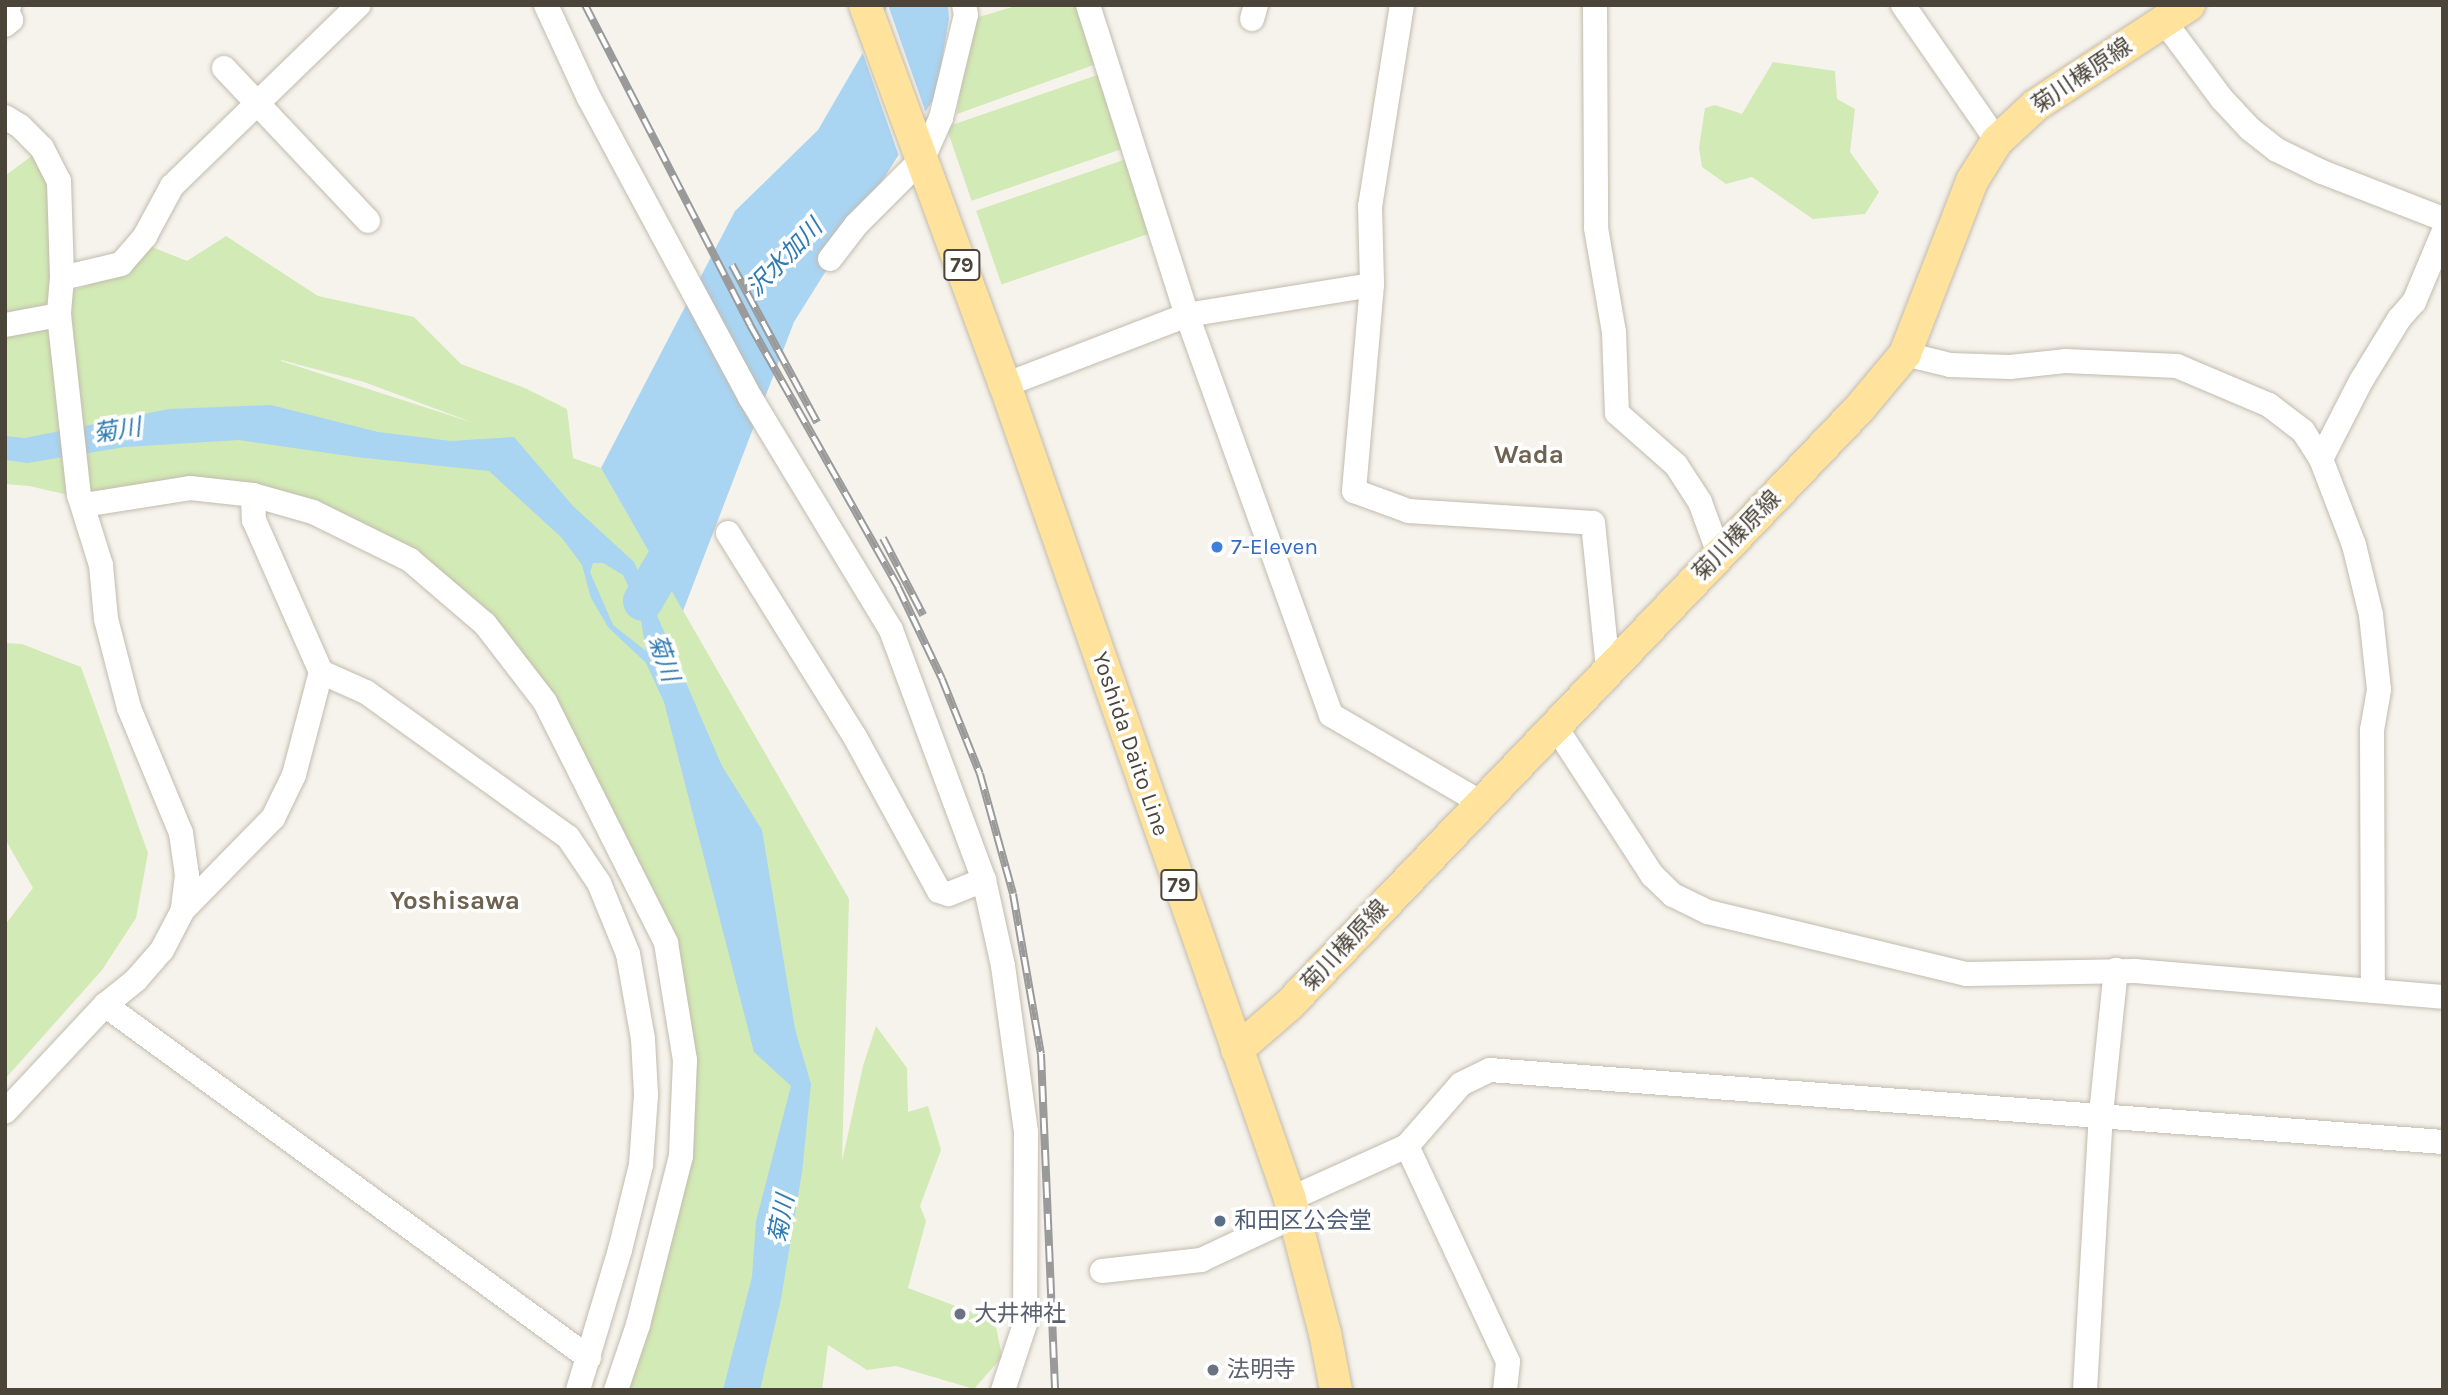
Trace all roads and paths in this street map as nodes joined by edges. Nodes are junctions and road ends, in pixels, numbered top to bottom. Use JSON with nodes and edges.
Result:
{"nodes":[{"id":1,"x":9,"y":5,"type":"edge"},
{"id":2,"x":359,"y":5,"type":"edge"},
{"id":3,"x":546,"y":5,"type":"edge"},
{"id":4,"x":964,"y":5,"type":"edge"},
{"id":5,"x":1088,"y":5,"type":"edge"},
{"id":6,"x":1402,"y":5,"type":"edge"},
{"id":7,"x":1595,"y":5,"type":"edge"},
{"id":8,"x":1903,"y":5,"type":"edge"},
{"id":9,"x":2176,"y":13,"type":"edge"},
{"id":10,"x":870,"y":19,"type":"edge"},
{"id":11,"x":5,"y":25,"type":"edge"},
{"id":12,"x":224,"y":68,"type":"dead end"},
{"id":13,"x":258,"y":105,"type":"junction"},
{"id":14,"x":5,"y":117,"type":"edge"},
{"id":15,"x":1997,"y":141,"type":"junction"},
{"id":16,"x":921,"y":151,"type":"junction"},
{"id":17,"x":2443,"y":219,"type":"edge"},
{"id":18,"x":368,"y":221,"type":"dead end"},
{"id":19,"x":2443,"y":233,"type":"edge"},
{"id":20,"x":830,"y":259,"type":"dead end"},
{"id":21,"x":62,"y":278,"type":"junction"},
{"id":22,"x":1371,"y":285,"type":"junction"},
{"id":23,"x":1187,"y":315,"type":"junction"},
{"id":24,"x":60,"y":321,"type":"junction"},
{"id":25,"x":5,"y":324,"type":"edge"},
{"id":26,"x":1905,"y":354,"type":"junction"},
{"id":27,"x":1005,"y":385,"type":"junction"},
{"id":28,"x":2321,"y":459,"type":"junction"},
{"id":29,"x":253,"y":495,"type":"junction"},
{"id":30,"x":82,"y":500,"type":"junction"},
{"id":31,"x":728,"y":533,"type":"dead end"},
{"id":32,"x":1719,"y":554,"type":"junction"},
{"id":33,"x":1608,"y":669,"type":"junction"},
{"id":34,"x":321,"y":672,"type":"junction"},
{"id":35,"x":1555,"y":726,"type":"junction"},
{"id":36,"x":1480,"y":802,"type":"junction"},
{"id":37,"x":984,"y":880,"type":"junction"},
{"id":38,"x":183,"y":910,"type":"junction"},
{"id":39,"x":2116,"y":970,"type":"junction"},
{"id":40,"x":2373,"y":991,"type":"junction"},
{"id":41,"x":2443,"y":997,"type":"edge"},
{"id":42,"x":105,"y":1005,"type":"junction"},
{"id":43,"x":1237,"y":1050,"type":"junction"},
{"id":44,"x":5,"y":1112,"type":"edge"},
{"id":45,"x":2101,"y":1114,"type":"junction"},
{"id":46,"x":2443,"y":1142,"type":"edge"},
{"id":47,"x":1407,"y":1146,"type":"junction"},
{"id":48,"x":1293,"y":1208,"type":"junction"},
{"id":49,"x":1102,"y":1270,"type":"dead end"},
{"id":50,"x":589,"y":1358,"type":"junction"},
{"id":51,"x":578,"y":1390,"type":"edge"},
{"id":52,"x":616,"y":1390,"type":"edge"},
{"id":53,"x":1003,"y":1390,"type":"edge"},
{"id":54,"x":1336,"y":1390,"type":"edge"},
{"id":55,"x":1505,"y":1390,"type":"edge"},
{"id":56,"x":2084,"y":1390,"type":"edge"}],
"edges":[{"from":1,"to":11,"type":"street"},
{"from":2,"to":13,"type":"street"},
{"from":3,"to":37,"type":"street"},
{"from":4,"to":16,"type":"street"},
{"from":5,"to":23,"type":"street"},
{"from":6,"to":22,"type":"street"},
{"from":7,"to":32,"type":"street"},
{"from":8,"to":15,"type":"street"},
{"from":9,"to":15,"type":"main road","name":"菊川榛原線"},
{"from":9,"to":17,"type":"street"},
{"from":10,"to":16,"type":"main road","number":"79"},
{"from":12,"to":13,"type":"street"},
{"from":13,"to":18,"type":"street"},
{"from":13,"to":21,"type":"street"},
{"from":14,"to":21,"type":"street"},
{"from":15,"to":26,"type":"main road","name":"菊川榛原線"},
{"from":16,"to":20,"type":"street"},
{"from":16,"to":27,"type":"main road","name":"Yoshida Daito Line","number":"79"},
{"from":19,"to":28,"type":"street"},
{"from":21,"to":24,"type":"street"},
{"from":22,"to":23,"type":"street"},
{"from":22,"to":33,"type":"street"},
{"from":23,"to":27,"type":"street"},
{"from":23,"to":36,"type":"street"},
{"from":24,"to":25,"type":"street"},
{"from":24,"to":30,"type":"street"},
{"from":26,"to":28,"type":"street"},
{"from":26,"to":32,"type":"main road","name":"菊川榛原線"},
{"from":27,"to":43,"type":"main road","name":"Yoshida Daito Line","number":"79"},
{"from":28,"to":40,"type":"street"},
{"from":29,"to":30,"type":"street"},
{"from":29,"to":34,"type":"street"},
{"from":29,"to":52,"type":"street"},
{"from":30,"to":38,"type":"street"},
{"from":31,"to":37,"type":"street"},
{"from":32,"to":33,"type":"main road","name":"菊川榛原線"},
{"from":33,"to":35,"type":"main road","name":"菊川榛原線"},
{"from":34,"to":38,"type":"street"},
{"from":34,"to":50,"type":"street"},
{"from":35,"to":36,"type":"main road","name":"菊川榛原線"},
{"from":35,"to":39,"type":"street"},
{"from":36,"to":43,"type":"main road","name":"菊川榛原線"},
{"from":37,"to":53,"type":"street"},
{"from":38,"to":42,"type":"street"},
{"from":39,"to":40,"type":"street"},
{"from":39,"to":45,"type":"street"},
{"from":40,"to":41,"type":"street"},
{"from":42,"to":44,"type":"street"},
{"from":42,"to":50,"type":"street"},
{"from":43,"to":48,"type":"main road","name":"Yoshida Daito Line","number":"79"},
{"from":45,"to":46,"type":"street"},
{"from":45,"to":47,"type":"street"},
{"from":45,"to":56,"type":"street"},
{"from":47,"to":48,"type":"street"},
{"from":47,"to":55,"type":"street"},
{"from":48,"to":49,"type":"street"},
{"from":48,"to":54,"type":"main road","name":"Yoshida Daito Line","number":"79"},
{"from":50,"to":51,"type":"street"}]}
